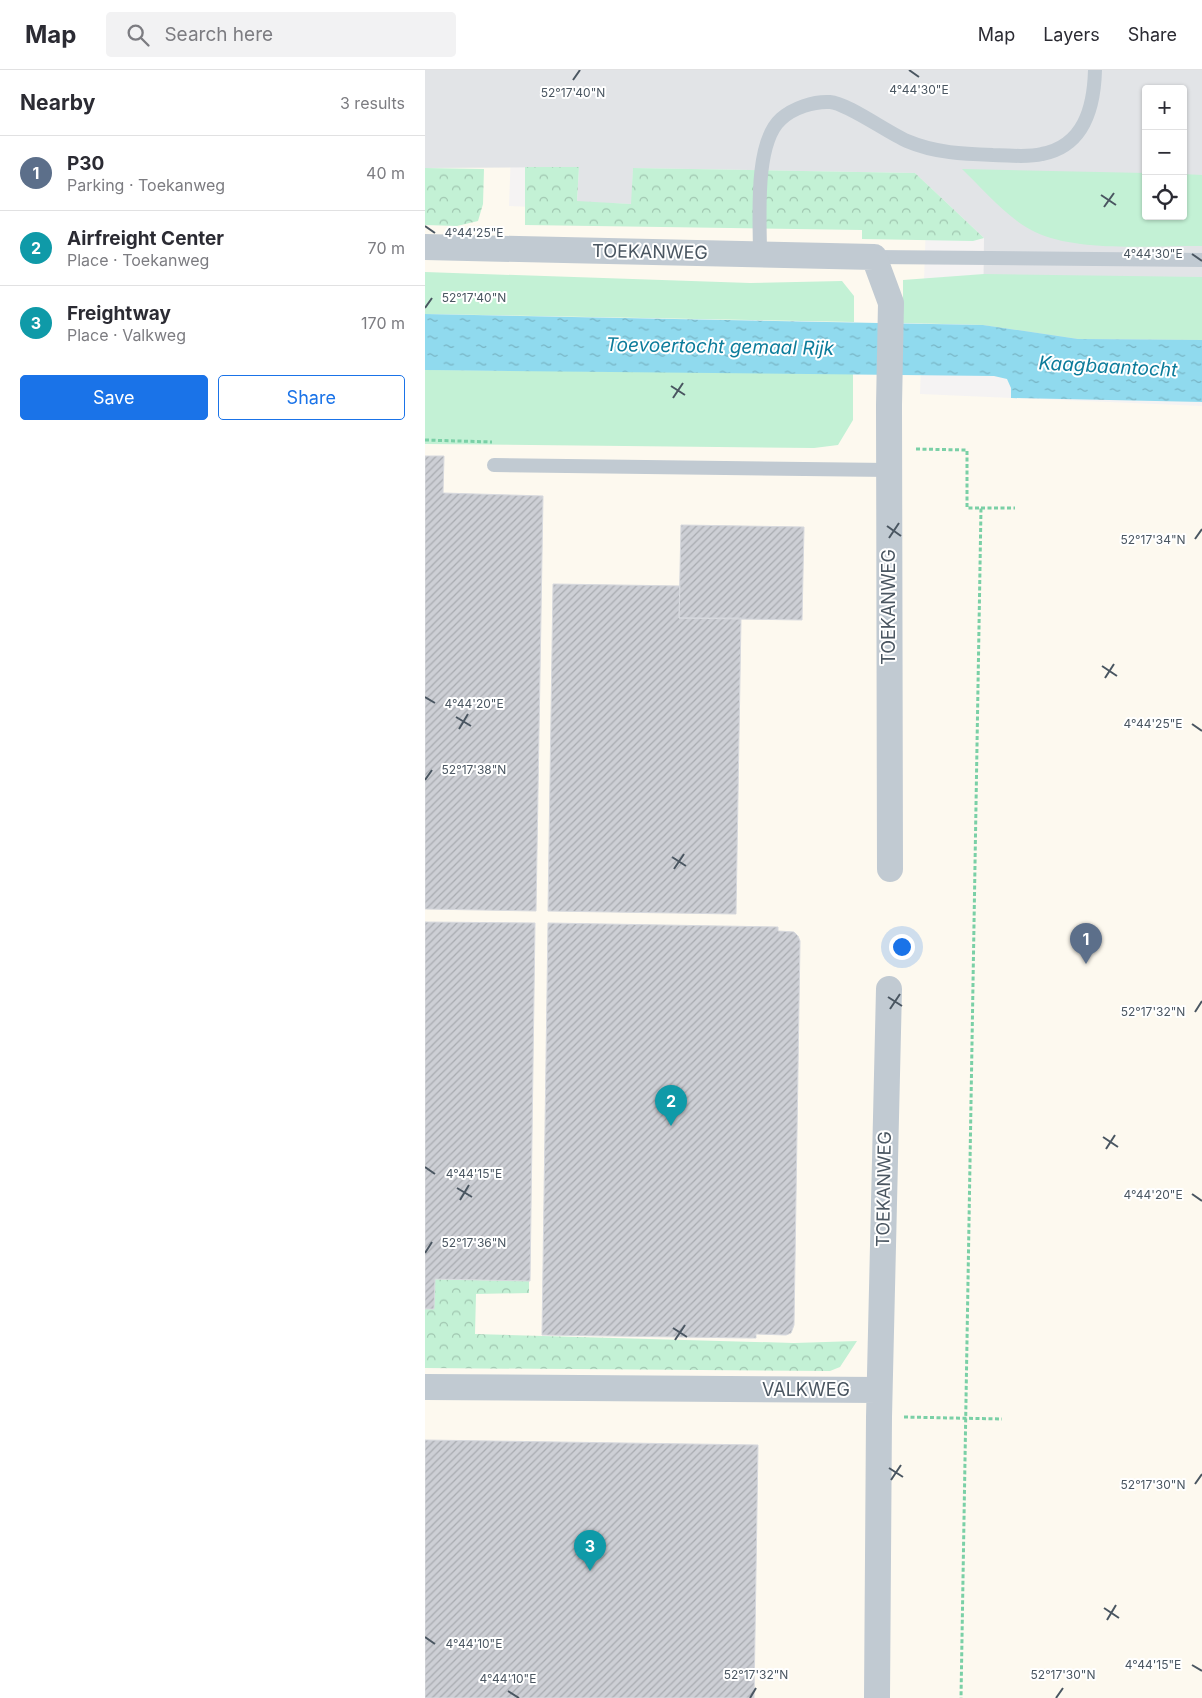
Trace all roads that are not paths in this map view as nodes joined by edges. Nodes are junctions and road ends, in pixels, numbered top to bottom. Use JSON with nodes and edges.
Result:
{"nodes":[{"id":1,"x":1095,"y":70,"type":"edge"},
{"id":2,"x":425,"y":247,"type":"edge"},
{"id":3,"x":759,"y":254,"type":"junction"},
{"id":4,"x":874,"y":257,"type":"junction"},
{"id":5,"x":1202,"y":260,"type":"edge"},
{"id":6,"x":889,"y":459,"type":"junction"},
{"id":7,"x":494,"y":465,"type":"road end"},
{"id":8,"x":890,"y":869,"type":"dead end"},
{"id":9,"x":889,"y":989,"type":"dead end"},
{"id":10,"x":425,"y":1387,"type":"edge"},
{"id":11,"x":879,"y":1390,"type":"junction"},
{"id":12,"x":877,"y":1698,"type":"edge"}],
"edges":[{"from":1,"to":3,"type":"lane"},
{"from":2,"to":3,"type":"street","name":"TOEKANWEG"},
{"from":3,"to":4,"type":"street","name":"TOEKANWEG"},
{"from":4,"to":5,"type":"lane","name":"TOEKANWEG"},
{"from":4,"to":6,"type":"street","name":"TOEKANWEG"},
{"from":6,"to":7,"type":"lane"},
{"from":6,"to":8,"type":"street","name":"TOEKANWEG"},
{"from":9,"to":11,"type":"street","name":"TOEKANWEG"},
{"from":10,"to":11,"type":"street","name":"VALKWEG"},
{"from":11,"to":12,"type":"street"}]}
